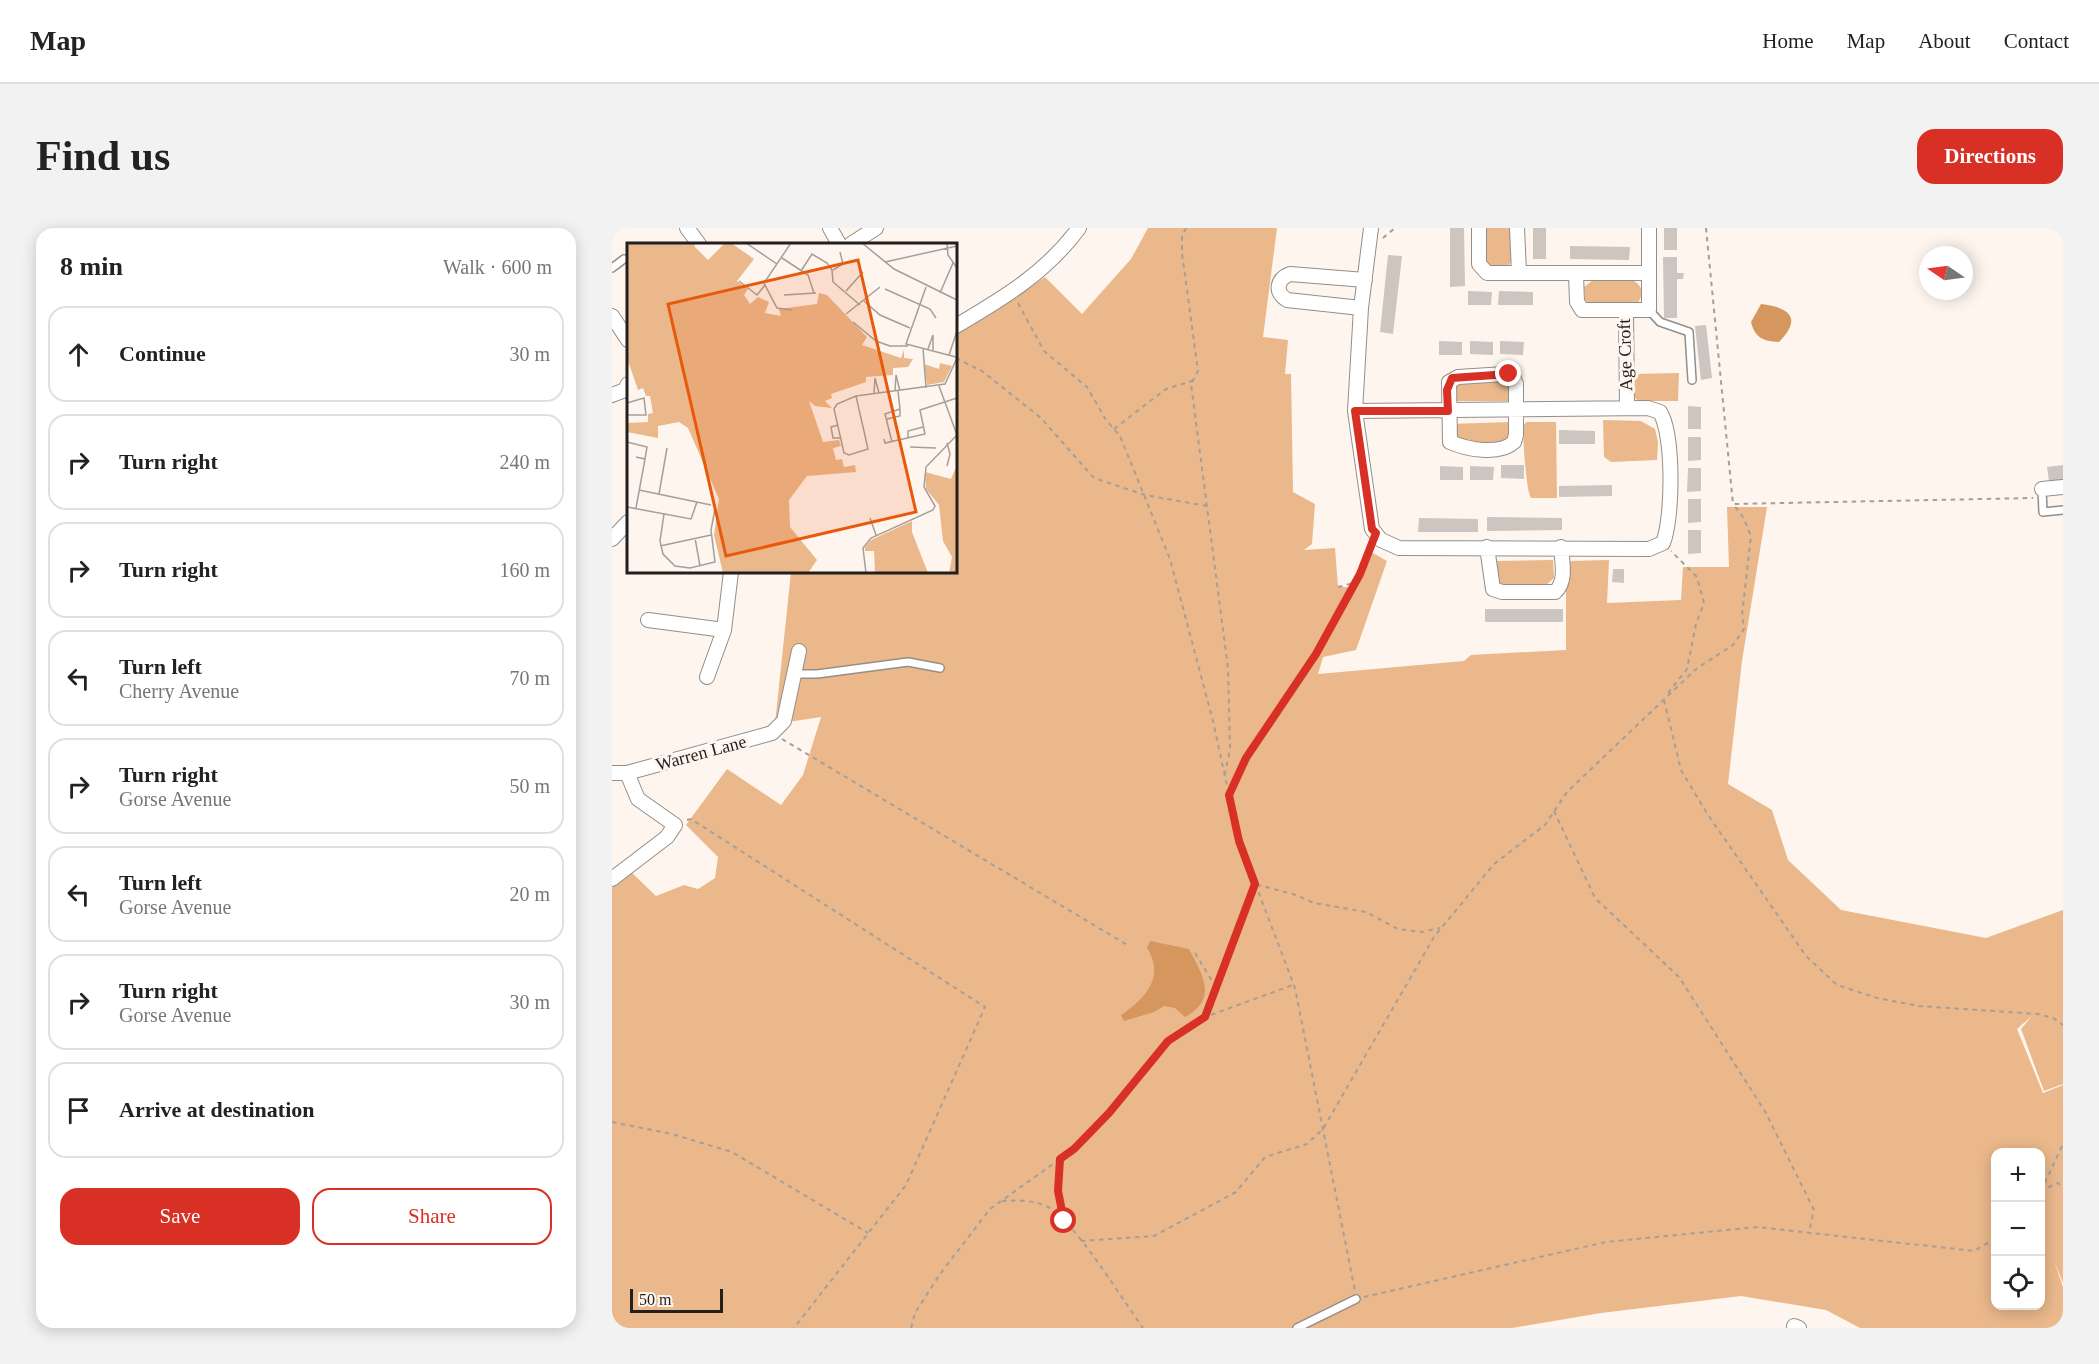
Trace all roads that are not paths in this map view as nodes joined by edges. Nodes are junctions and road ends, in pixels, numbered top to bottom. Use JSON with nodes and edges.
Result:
{"nodes":[{"id":1,"x":687,"y":228,"type":"edge"},
{"id":2,"x":830,"y":228,"type":"edge"},
{"id":3,"x":876,"y":228,"type":"edge"},
{"id":4,"x":1079,"y":228,"type":"edge"},
{"id":5,"x":1371,"y":228,"type":"edge"},
{"id":6,"x":1479,"y":228,"type":"edge"},
{"id":7,"x":1517,"y":228,"type":"edge"},
{"id":8,"x":1649,"y":228,"type":"edge"},
{"id":9,"x":698,"y":243,"type":"edge"},
{"id":10,"x":838,"y":243,"type":"edge"},
{"id":11,"x":853,"y":243,"type":"edge"},
{"id":12,"x":624,"y":259,"type":"dead end"},
{"id":13,"x":612,"y":268,"type":"edge"},
{"id":14,"x":1519,"y":273,"type":"junction"},
{"id":15,"x":1649,"y":273,"type":"junction"},
{"id":16,"x":1576,"y":274,"type":"junction"},
{"id":17,"x":1365,"y":280,"type":"junction"},
{"id":18,"x":1361,"y":308,"type":"junction"},
{"id":19,"x":1648,"y":310,"type":"junction"},
{"id":20,"x":1626,"y":311,"type":"junction"},
{"id":21,"x":612,"y":316,"type":"edge"},
{"id":22,"x":957,"y":325,"type":"edge"},
{"id":23,"x":627,"y":338,"type":"edge"},
{"id":24,"x":1692,"y":380,"type":"dead end"},
{"id":25,"x":627,"y":386,"type":"edge"},
{"id":26,"x":612,"y":395,"type":"edge"},
{"id":27,"x":1627,"y":408,"type":"junction"},
{"id":28,"x":1517,"y":410,"type":"junction"},
{"id":29,"x":1355,"y":411,"type":"junction"},
{"id":30,"x":1448,"y":411,"type":"junction"},
{"id":31,"x":2063,"y":487,"type":"edge"},
{"id":32,"x":2042,"y":494,"type":"joint"},
{"id":33,"x":2063,"y":510,"type":"edge"},
{"id":34,"x":627,"y":523,"type":"edge"},
{"id":35,"x":612,"y":539,"type":"edge"},
{"id":36,"x":1487,"y":547,"type":"junction"},
{"id":37,"x":1561,"y":547,"type":"junction"},
{"id":38,"x":730,"y":573,"type":"edge"},
{"id":39,"x":648,"y":620,"type":"dead end"},
{"id":40,"x":724,"y":630,"type":"junction"},
{"id":41,"x":799,"y":651,"type":"dead end"},
{"id":42,"x":940,"y":668,"type":"dead end"},
{"id":43,"x":795,"y":674,"type":"junction"},
{"id":44,"x":706,"y":677,"type":"dead end"},
{"id":45,"x":627,"y":772,"type":"junction"},
{"id":46,"x":612,"y":773,"type":"edge"},
{"id":47,"x":612,"y":879,"type":"edge"},
{"id":48,"x":1356,"y":1299,"type":"road end"},
{"id":49,"x":1297,"y":1328,"type":"edge"}],
"edges":[{"from":1,"to":9,"type":"street"},
{"from":2,"to":10,"type":"street"},
{"from":3,"to":11,"type":"street"},
{"from":4,"to":22,"type":"street"},
{"from":5,"to":17,"type":"street"},
{"from":6,"to":14,"type":"street"},
{"from":7,"to":14,"type":"street"},
{"from":8,"to":15,"type":"street"},
{"from":12,"to":13,"type":"lane"},
{"from":14,"to":16,"type":"street"},
{"from":15,"to":16,"type":"street"},
{"from":15,"to":19,"type":"street"},
{"from":16,"to":20,"type":"street","name":"Age Croft"},
{"from":17,"to":18,"type":"street"},
{"from":17,"to":18,"type":"street"},
{"from":18,"to":29,"type":"street"},
{"from":19,"to":20,"type":"street"},
{"from":19,"to":24,"type":"lane"},
{"from":20,"to":27,"type":"street","name":"Age Croft"},
{"from":21,"to":23,"type":"street"},
{"from":25,"to":26,"type":"street"},
{"from":27,"to":28,"type":"street"},
{"from":27,"to":37,"type":"street"},
{"from":28,"to":30,"type":"street"},
{"from":28,"to":30,"type":"street"},
{"from":28,"to":30,"type":"street"},
{"from":29,"to":30,"type":"street"},
{"from":29,"to":36,"type":"street"},
{"from":31,"to":32,"type":"street"},
{"from":32,"to":33,"type":"lane"},
{"from":34,"to":35,"type":"street"},
{"from":36,"to":37,"type":"street"},
{"from":36,"to":37,"type":"street"},
{"from":38,"to":40,"type":"street"},
{"from":39,"to":40,"type":"street"},
{"from":40,"to":44,"type":"street"},
{"from":41,"to":43,"type":"street"},
{"from":42,"to":43,"type":"lane"},
{"from":43,"to":45,"type":"street","name":"Warren Lane"},
{"from":45,"to":46,"type":"street","name":"Warren Lane"},
{"from":45,"to":47,"type":"street"},
{"from":48,"to":49,"type":"lane"}]}
